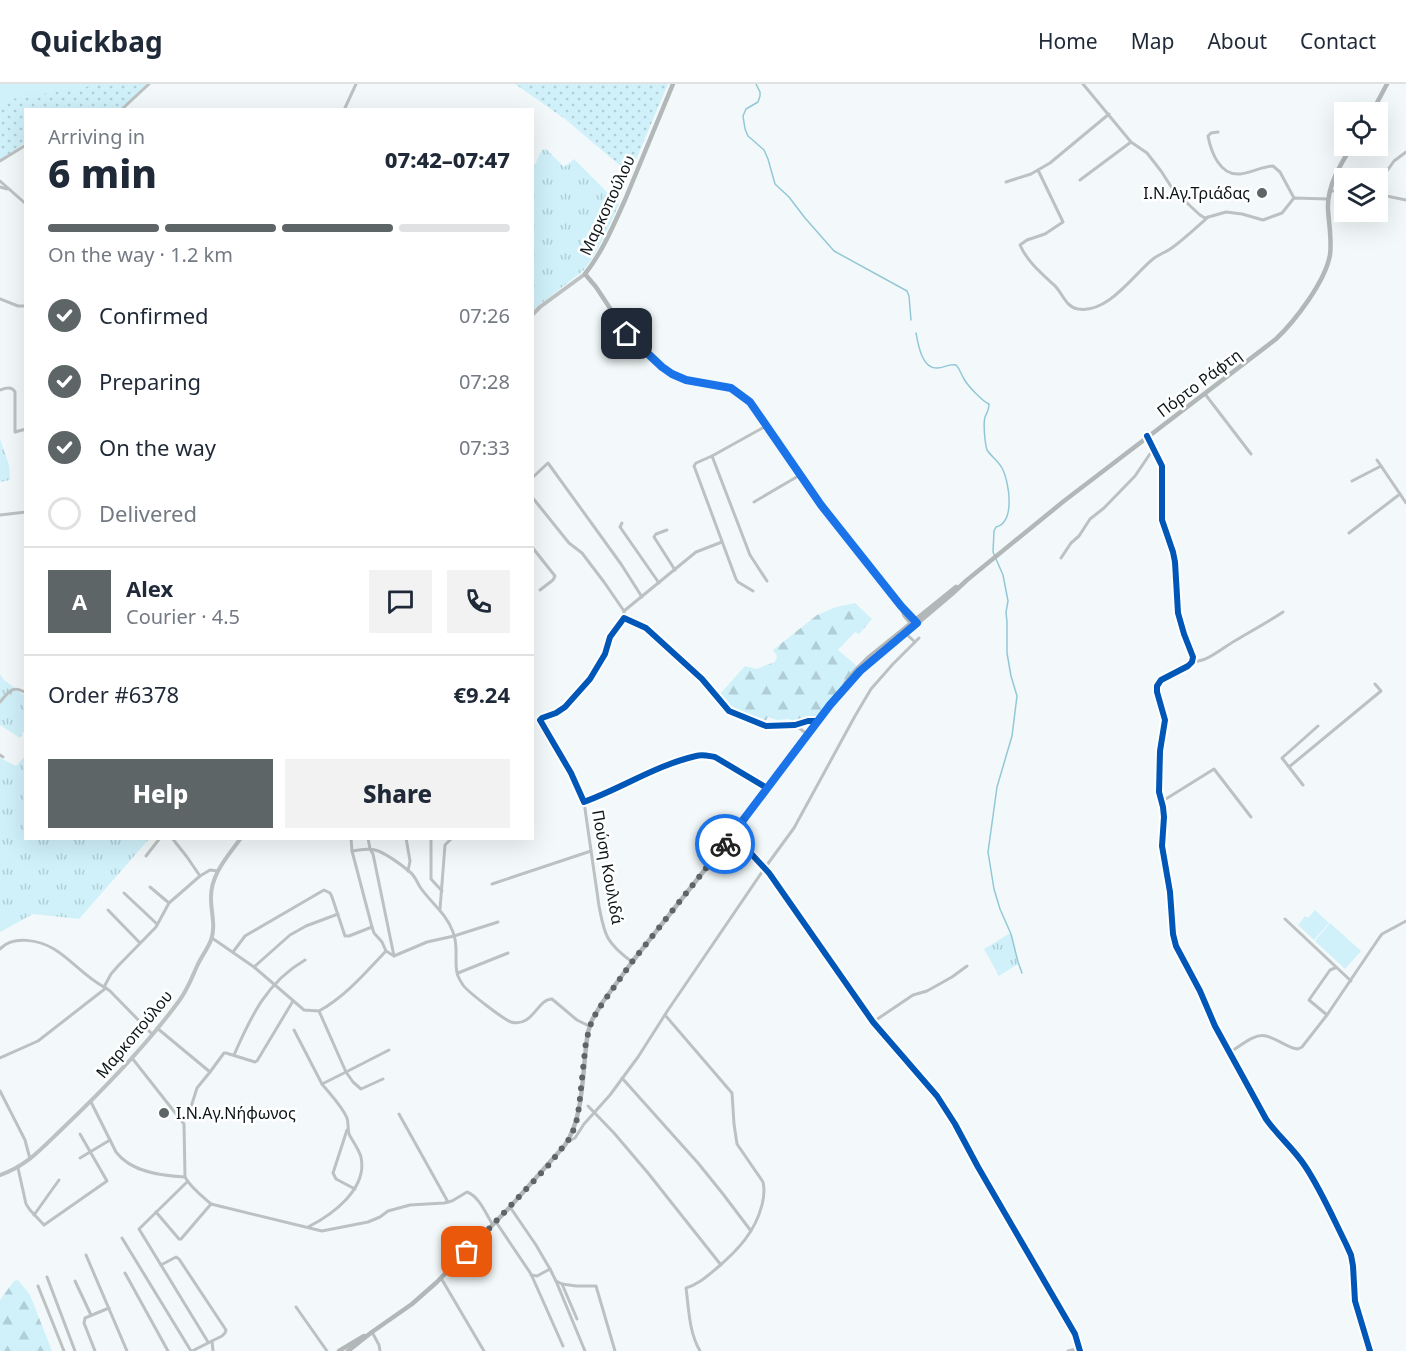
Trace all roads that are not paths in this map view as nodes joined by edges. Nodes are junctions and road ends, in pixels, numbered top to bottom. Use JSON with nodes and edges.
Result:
{"nodes":[{"id":1,"x":149,"y":84,"type":"edge"},
{"id":2,"x":356,"y":84,"type":"edge"},
{"id":3,"x":673,"y":84,"type":"edge"},
{"id":4,"x":1083,"y":84,"type":"edge"},
{"id":5,"x":1387,"y":84,"type":"edge"},
{"id":6,"x":1377,"y":102,"type":"edge"},
{"id":7,"x":123,"y":108,"type":"edge"},
{"id":8,"x":345,"y":108,"type":"edge"},
{"id":9,"x":1109,"y":114,"type":"junction"},
{"id":10,"x":1218,"y":132,"type":"dead end"},
{"id":11,"x":1131,"y":142,"type":"junction"},
{"id":12,"x":24,"y":146,"type":"edge"},
{"id":13,"x":1406,"y":152,"type":"edge"},
{"id":14,"x":1346,"y":156,"type":"edge"},
{"id":15,"x":0,"y":161,"type":"edge"},
{"id":16,"x":1388,"y":169,"type":"edge"},
{"id":17,"x":1038,"y":170,"type":"junction"},
{"id":18,"x":1080,"y":180,"type":"dead end"},
{"id":19,"x":0,"y":181,"type":"edge"},
{"id":20,"x":1006,"y":182,"type":"dead end"},
{"id":21,"x":0,"y":187,"type":"edge"},
{"id":22,"x":9,"y":190,"type":"junction"},
{"id":23,"x":1330,"y":191,"type":"junction"},
{"id":24,"x":1334,"y":191,"type":"edge"},
{"id":25,"x":1388,"y":196,"type":"edge"},
{"id":26,"x":1294,"y":198,"type":"junction"},
{"id":27,"x":1329,"y":199,"type":"junction"},
{"id":28,"x":1406,"y":200,"type":"edge"},
{"id":29,"x":24,"y":202,"type":"edge"},
{"id":30,"x":1208,"y":218,"type":"junction"},
{"id":31,"x":585,"y":274,"type":"junction"},
{"id":32,"x":0,"y":299,"type":"edge"},
{"id":33,"x":24,"y":306,"type":"edge"},
{"id":34,"x":534,"y":313,"type":"edge"},
{"id":35,"x":0,"y":390,"type":"edge"},
{"id":36,"x":1204,"y":393,"type":"junction"},
{"id":37,"x":766,"y":426,"type":"junction"},
{"id":38,"x":24,"y":430,"type":"edge"},
{"id":39,"x":1147,"y":436,"type":"junction"},
{"id":40,"x":1154,"y":448,"type":"junction"},
{"id":41,"x":1251,"y":454,"type":"dead end"},
{"id":42,"x":712,"y":456,"type":"junction"},
{"id":43,"x":1377,"y":460,"type":"dead end"},
{"id":44,"x":1381,"y":466,"type":"junction"},
{"id":45,"x":800,"y":475,"type":"junction"},
{"id":46,"x":534,"y":476,"type":"edge"},
{"id":47,"x":1352,"y":481,"type":"dead end"},
{"id":48,"x":1400,"y":494,"type":"junction"},
{"id":49,"x":534,"y":499,"type":"edge"},
{"id":50,"x":754,"y":502,"type":"dead end"},
{"id":51,"x":1406,"y":503,"type":"edge"},
{"id":52,"x":24,"y":512,"type":"edge"},
{"id":53,"x":0,"y":515,"type":"edge"},
{"id":54,"x":667,"y":530,"type":"dead end"},
{"id":55,"x":625,"y":533,"type":"dead end"},
{"id":56,"x":1349,"y":533,"type":"dead end"},
{"id":57,"x":722,"y":542,"type":"junction"},
{"id":58,"x":534,"y":550,"type":"edge"},
{"id":59,"x":1060,"y":558,"type":"dead end"},
{"id":60,"x":675,"y":570,"type":"junction"},
{"id":61,"x":655,"y":575,"type":"junction"},
{"id":62,"x":666,"y":577,"type":"junction"},
{"id":63,"x":766,"y":581,"type":"dead end"},
{"id":64,"x":659,"y":583,"type":"junction"},
{"id":65,"x":540,"y":590,"type":"dead end"},
{"id":66,"x":753,"y":591,"type":"dead end"},
{"id":67,"x":642,"y":597,"type":"junction"},
{"id":68,"x":624,"y":612,"type":"junction"},
{"id":69,"x":1283,"y":612,"type":"dead end"},
{"id":70,"x":624,"y":618,"type":"junction"},
{"id":71,"x":914,"y":623,"type":"junction"},
{"id":72,"x":905,"y":633,"type":"junction"},
{"id":73,"x":919,"y":638,"type":"dead end"},
{"id":74,"x":915,"y":642,"type":"junction"},
{"id":75,"x":1192,"y":662,"type":"junction"},
{"id":76,"x":1375,"y":684,"type":"dead end"},
{"id":77,"x":24,"y":692,"type":"edge"},
{"id":78,"x":0,"y":702,"type":"edge"},
{"id":79,"x":830,"y":705,"type":"junction"},
{"id":80,"x":817,"y":721,"type":"junction"},
{"id":81,"x":795,"y":725,"type":"junction"},
{"id":82,"x":1318,"y":726,"type":"dead end"},
{"id":83,"x":807,"y":734,"type":"junction"},
{"id":84,"x":1289,"y":768,"type":"junction"},
{"id":85,"x":1303,"y":784,"type":"dead end"},
{"id":86,"x":766,"y":788,"type":"junction"},
{"id":87,"x":584,"y":802,"type":"junction"},
{"id":88,"x":1161,"y":802,"type":"junction"},
{"id":89,"x":1251,"y":817,"type":"dead end"},
{"id":90,"x":733,"y":834,"type":"junction"},
{"id":91,"x":158,"y":840,"type":"edge"},
{"id":92,"x":174,"y":840,"type":"edge"},
{"id":93,"x":240,"y":840,"type":"edge"},
{"id":94,"x":351,"y":840,"type":"edge"},
{"id":95,"x":368,"y":840,"type":"edge"},
{"id":96,"x":406,"y":840,"type":"edge"},
{"id":97,"x":450,"y":840,"type":"edge"},
{"id":98,"x":431,"y":841,"type":"dead end"},
{"id":99,"x":370,"y":849,"type":"junction"},
{"id":100,"x":352,"y":851,"type":"junction"},
{"id":101,"x":591,"y":851,"type":"junction"},
{"id":102,"x":146,"y":856,"type":"dead end"},
{"id":103,"x":764,"y":869,"type":"junction"},
{"id":104,"x":218,"y":871,"type":"junction"},
{"id":105,"x":408,"y":871,"type":"junction"},
{"id":106,"x":200,"y":876,"type":"junction"},
{"id":107,"x":492,"y":884,"type":"dead end"},
{"id":108,"x":150,"y":887,"type":"dead end"},
{"id":109,"x":442,"y":891,"type":"junction"},
{"id":110,"x":124,"y":893,"type":"dead end"},
{"id":111,"x":169,"y":903,"type":"junction"},
{"id":112,"x":440,"y":909,"type":"junction"},
{"id":113,"x":108,"y":910,"type":"dead end"},
{"id":114,"x":338,"y":914,"type":"junction"},
{"id":115,"x":1285,"y":919,"type":"dead end"},
{"id":116,"x":1406,"y":921,"type":"edge"},
{"id":117,"x":498,"y":922,"type":"dead end"},
{"id":118,"x":158,"y":924,"type":"junction"},
{"id":119,"x":372,"y":927,"type":"junction"},
{"id":120,"x":454,"y":936,"type":"junction"},
{"id":121,"x":212,"y":938,"type":"junction"},
{"id":122,"x":140,"y":943,"type":"junction"},
{"id":123,"x":1,"y":948,"type":"edge"},
{"id":124,"x":386,"y":951,"type":"junction"},
{"id":125,"x":233,"y":952,"type":"junction"},
{"id":126,"x":508,"y":953,"type":"dead end"},
{"id":127,"x":393,"y":956,"type":"junction"},
{"id":128,"x":305,"y":960,"type":"dead end"},
{"id":129,"x":632,"y":962,"type":"junction"},
{"id":130,"x":967,"y":966,"type":"dead end"},
{"id":131,"x":254,"y":967,"type":"junction"},
{"id":132,"x":1336,"y":968,"type":"junction"},
{"id":133,"x":458,"y":973,"type":"junction"},
{"id":134,"x":1351,"y":981,"type":"junction"},
{"id":135,"x":275,"y":984,"type":"junction"},
{"id":136,"x":105,"y":988,"type":"junction"},
{"id":137,"x":293,"y":1001,"type":"junction"},
{"id":138,"x":319,"y":1011,"type":"junction"},
{"id":139,"x":665,"y":1015,"type":"junction"},
{"id":140,"x":1328,"y":1015,"type":"junction"},
{"id":141,"x":873,"y":1022,"type":"junction"},
{"id":142,"x":590,"y":1026,"type":"junction"},
{"id":143,"x":157,"y":1028,"type":"junction"},
{"id":144,"x":294,"y":1030,"type":"dead end"},
{"id":145,"x":152,"y":1034,"type":"junction"},
{"id":146,"x":389,"y":1050,"type":"dead end"},
{"id":147,"x":1230,"y":1052,"type":"junction"},
{"id":148,"x":234,"y":1055,"type":"junction"},
{"id":149,"x":0,"y":1058,"type":"edge"},
{"id":150,"x":132,"y":1058,"type":"junction"},
{"id":151,"x":210,"y":1072,"type":"junction"},
{"id":152,"x":346,"y":1072,"type":"junction"},
{"id":153,"x":622,"y":1078,"type":"junction"},
{"id":154,"x":383,"y":1079,"type":"dead end"},
{"id":155,"x":322,"y":1084,"type":"junction"},
{"id":156,"x":0,"y":1092,"type":"edge"},
{"id":157,"x":91,"y":1102,"type":"junction"},
{"id":158,"x":588,"y":1106,"type":"dead end"},
{"id":159,"x":595,"y":1112,"type":"junction"},
{"id":160,"x":399,"y":1114,"type":"dead end"},
{"id":161,"x":182,"y":1121,"type":"junction"},
{"id":162,"x":576,"y":1122,"type":"junction"},
{"id":163,"x":584,"y":1124,"type":"junction"},
{"id":164,"x":348,"y":1128,"type":"junction"},
{"id":165,"x":80,"y":1134,"type":"dead end"},
{"id":166,"x":110,"y":1140,"type":"junction"},
{"id":167,"x":567,"y":1143,"type":"junction"},
{"id":168,"x":90,"y":1152,"type":"junction"},
{"id":169,"x":80,"y":1158,"type":"dead end"},
{"id":170,"x":30,"y":1159,"type":"junction"},
{"id":171,"x":18,"y":1168,"type":"junction"},
{"id":172,"x":0,"y":1175,"type":"edge"},
{"id":173,"x":59,"y":1180,"type":"dead end"},
{"id":174,"x":186,"y":1180,"type":"junction"},
{"id":175,"x":355,"y":1189,"type":"junction"},
{"id":176,"x":448,"y":1202,"type":"junction"},
{"id":177,"x":211,"y":1204,"type":"junction"},
{"id":178,"x":510,"y":1207,"type":"junction"},
{"id":179,"x":156,"y":1212,"type":"junction"},
{"id":180,"x":34,"y":1215,"type":"junction"},
{"id":181,"x":495,"y":1223,"type":"junction"},
{"id":182,"x":306,"y":1228,"type":"junction"},
{"id":183,"x":751,"y":1231,"type":"junction"},
{"id":184,"x":122,"y":1238,"type":"dead end"},
{"id":185,"x":86,"y":1255,"type":"dead end"},
{"id":186,"x":161,"y":1265,"type":"junction"},
{"id":187,"x":721,"y":1265,"type":"junction"},
{"id":188,"x":550,"y":1269,"type":"junction"},
{"id":189,"x":125,"y":1273,"type":"dead end"},
{"id":190,"x":531,"y":1274,"type":"junction"},
{"id":191,"x":47,"y":1277,"type":"dead end"},
{"id":192,"x":441,"y":1278,"type":"junction"},
{"id":193,"x":75,"y":1281,"type":"dead end"},
{"id":194,"x":556,"y":1281,"type":"junction"},
{"id":195,"x":562,"y":1284,"type":"junction"},
{"id":196,"x":38,"y":1287,"type":"dead end"},
{"id":197,"x":296,"y":1307,"type":"dead end"},
{"id":198,"x":110,"y":1308,"type":"junction"},
{"id":199,"x":91,"y":1315,"type":"junction"},
{"id":200,"x":577,"y":1319,"type":"dead end"},
{"id":201,"x":372,"y":1332,"type":"junction"},
{"id":202,"x":210,"y":1341,"type":"junction"},
{"id":203,"x":563,"y":1346,"type":"dead end"},
{"id":204,"x":1080,"y":1349,"type":"edge"},
{"id":205,"x":64,"y":1351,"type":"edge"},
{"id":206,"x":75,"y":1351,"type":"edge"},
{"id":207,"x":95,"y":1351,"type":"edge"},
{"id":208,"x":127,"y":1351,"type":"edge"},
{"id":209,"x":168,"y":1351,"type":"edge"},
{"id":210,"x":191,"y":1351,"type":"edge"},
{"id":211,"x":213,"y":1351,"type":"edge"},
{"id":212,"x":327,"y":1351,"type":"edge"},
{"id":213,"x":339,"y":1351,"type":"edge"},
{"id":214,"x":348,"y":1351,"type":"edge"},
{"id":215,"x":380,"y":1351,"type":"edge"},
{"id":216,"x":484,"y":1351,"type":"edge"},
{"id":217,"x":585,"y":1351,"type":"edge"},
{"id":218,"x":615,"y":1351,"type":"edge"},
{"id":219,"x":700,"y":1351,"type":"edge"},
{"id":220,"x":1068,"y":1351,"type":"edge"},
{"id":221,"x":1371,"y":1351,"type":"edge"}],
"edges":[{"from":1,"to":7,"type":"street"},
{"from":2,"to":8,"type":"street"},
{"from":3,"to":31,"type":"main road","name":"Μαρκοπούλου"},
{"from":4,"to":9,"type":"street"},
{"from":5,"to":6,"type":"main road"},
{"from":9,"to":11,"type":"street"},
{"from":9,"to":17,"type":"street"},
{"from":10,"to":26,"type":"street"},
{"from":11,"to":18,"type":"street"},
{"from":11,"to":30,"type":"street"},
{"from":12,"to":15,"type":"street"},
{"from":13,"to":16,"type":"street"},
{"from":14,"to":23,"type":"main road","name":"Πόρτο Ράφτη"},
{"from":17,"to":20,"type":"street"},
{"from":17,"to":30,"type":"street"},
{"from":19,"to":22,"type":"street"},
{"from":21,"to":22,"type":"street"},
{"from":22,"to":29,"type":"street"},
{"from":23,"to":24,"type":"street"},
{"from":23,"to":27,"type":"main road","name":"Πόρτο Ράφτη"},
{"from":25,"to":28,"type":"street"},
{"from":26,"to":27,"type":"street"},
{"from":26,"to":30,"type":"street"},
{"from":27,"to":36,"type":"main road","name":"Πόρτο Ράφτη"},
{"from":31,"to":34,"type":"street","name":"Μαρκοπούλου"},
{"from":31,"to":37,"type":"main road"},
{"from":32,"to":33,"type":"street"},
{"from":35,"to":38,"type":"street"},
{"from":36,"to":39,"type":"main road","name":"Πόρτο Ράφτη"},
{"from":36,"to":41,"type":"street"},
{"from":37,"to":42,"type":"street"},
{"from":37,"to":45,"type":"main road"},
{"from":39,"to":40,"type":"street"},
{"from":39,"to":71,"type":"main road","name":"Πόρτο Ράφτη"},
{"from":40,"to":59,"type":"street"},
{"from":40,"to":75,"type":"street"},
{"from":42,"to":57,"type":"street"},
{"from":42,"to":63,"type":"street"},
{"from":43,"to":44,"type":"street"},
{"from":44,"to":47,"type":"street"},
{"from":44,"to":48,"type":"street"},
{"from":45,"to":50,"type":"street"},
{"from":45,"to":71,"type":"main road"},
{"from":46,"to":67,"type":"street"},
{"from":48,"to":51,"type":"street"},
{"from":48,"to":56,"type":"street"},
{"from":49,"to":68,"type":"street"},
{"from":52,"to":53,"type":"street"},
{"from":54,"to":60,"type":"street"},
{"from":55,"to":61,"type":"street"},
{"from":57,"to":60,"type":"street"},
{"from":57,"to":66,"type":"street"},
{"from":58,"to":65,"type":"street"},
{"from":60,"to":62,"type":"street"},
{"from":61,"to":62,"type":"street"},
{"from":61,"to":64,"type":"street"},
{"from":62,"to":64,"type":"street"},
{"from":64,"to":67,"type":"street"},
{"from":67,"to":68,"type":"street"},
{"from":68,"to":70,"type":"street"},
{"from":69,"to":75,"type":"street"},
{"from":70,"to":81,"type":"street"},
{"from":70,"to":87,"type":"street","name":"Πούση Κουλιδά"},
{"from":71,"to":72,"type":"main road","name":"Πόρτο Ράφτη"},
{"from":71,"to":79,"type":"main road","name":"Πόρτο Ράφτη"},
{"from":72,"to":74,"type":"street"},
{"from":72,"to":79,"type":"main road","name":"Πόρτο Ράφτη"},
{"from":73,"to":74,"type":"street"},
{"from":74,"to":103,"type":"street"},
{"from":75,"to":88,"type":"street"},
{"from":76,"to":84,"type":"street"},
{"from":77,"to":78,"type":"street"},
{"from":79,"to":80,"type":"main road","name":"Πόρτο Ράφτη"},
{"from":80,"to":81,"type":"street"},
{"from":80,"to":83,"type":"main road","name":"Πόρτο Ράφτη"},
{"from":81,"to":83,"type":"street"},
{"from":82,"to":84,"type":"street"},
{"from":83,"to":86,"type":"main road","name":"Πόρτο Ράφτη"},
{"from":84,"to":85,"type":"street"},
{"from":86,"to":87,"type":"street"},
{"from":86,"to":90,"type":"main road","name":"Πόρτο Ράφτη"},
{"from":87,"to":101,"type":"street","name":"Πούση Κουλιδά"},
{"from":88,"to":89,"type":"street"},
{"from":88,"to":147,"type":"street"},
{"from":90,"to":103,"type":"street"},
{"from":90,"to":129,"type":"main road","name":"Πόρτο Ράφτη"},
{"from":91,"to":102,"type":"street"},
{"from":92,"to":106,"type":"street"},
{"from":93,"to":104,"type":"street","name":"Μαρκοπούλου"},
{"from":94,"to":100,"type":"street"},
{"from":95,"to":99,"type":"street"},
{"from":96,"to":105,"type":"street"},
{"from":97,"to":109,"type":"street"},
{"from":98,"to":109,"type":"street"},
{"from":99,"to":100,"type":"street"},
{"from":99,"to":105,"type":"street"},
{"from":99,"to":127,"type":"street"},
{"from":100,"to":119,"type":"street"},
{"from":101,"to":107,"type":"street"},
{"from":101,"to":129,"type":"street","name":"Πούση Κουλιδά"},
{"from":103,"to":139,"type":"street"},
{"from":103,"to":141,"type":"street"},
{"from":104,"to":106,"type":"street"},
{"from":104,"to":121,"type":"street","name":"Μαρκοπούλου"},
{"from":105,"to":112,"type":"street"},
{"from":106,"to":111,"type":"street"},
{"from":108,"to":111,"type":"street"},
{"from":109,"to":112,"type":"street"},
{"from":110,"to":118,"type":"street"},
{"from":111,"to":118,"type":"street"},
{"from":112,"to":120,"type":"street"},
{"from":113,"to":122,"type":"street"},
{"from":114,"to":119,"type":"street"},
{"from":114,"to":125,"type":"street"},
{"from":114,"to":131,"type":"street"},
{"from":115,"to":132,"type":"street"},
{"from":116,"to":134,"type":"street"},
{"from":117,"to":120,"type":"street"},
{"from":118,"to":122,"type":"street"},
{"from":119,"to":124,"type":"street"},
{"from":120,"to":127,"type":"street"},
{"from":120,"to":133,"type":"street"},
{"from":121,"to":125,"type":"street"},
{"from":121,"to":143,"type":"street","name":"Μαρκοπούλου"},
{"from":122,"to":136,"type":"street"},
{"from":123,"to":136,"type":"street"},
{"from":124,"to":127,"type":"street"},
{"from":124,"to":138,"type":"street"},
{"from":125,"to":131,"type":"street"},
{"from":126,"to":133,"type":"street"},
{"from":128,"to":135,"type":"street"},
{"from":129,"to":142,"type":"main road","name":"Πόρτο Ράφτη"},
{"from":130,"to":141,"type":"street"},
{"from":131,"to":135,"type":"street"},
{"from":132,"to":134,"type":"street"},
{"from":132,"to":140,"type":"street"},
{"from":133,"to":142,"type":"street"},
{"from":134,"to":140,"type":"street"},
{"from":135,"to":137,"type":"street"},
{"from":135,"to":148,"type":"street"},
{"from":136,"to":145,"type":"street"},
{"from":136,"to":149,"type":"street"},
{"from":137,"to":138,"type":"street"},
{"from":137,"to":148,"type":"street"},
{"from":138,"to":152,"type":"street"},
{"from":139,"to":153,"type":"street"},
{"from":139,"to":183,"type":"street"},
{"from":140,"to":147,"type":"street"},
{"from":141,"to":204,"type":"street"},
{"from":142,"to":162,"type":"main road","name":"Πόρτο Ράφτη"},
{"from":143,"to":145,"type":"street","name":"Μαρκοπούλου"},
{"from":143,"to":151,"type":"street"},
{"from":144,"to":155,"type":"street"},
{"from":145,"to":150,"type":"street","name":"Μαρκοπούλου"},
{"from":146,"to":152,"type":"street"},
{"from":147,"to":221,"type":"street"},
{"from":148,"to":151,"type":"street"},
{"from":150,"to":157,"type":"street","name":"Μαρκοπούλου"},
{"from":150,"to":161,"type":"street"},
{"from":151,"to":161,"type":"street"},
{"from":152,"to":154,"type":"street"},
{"from":152,"to":155,"type":"street"},
{"from":153,"to":159,"type":"street"},
{"from":153,"to":183,"type":"street"},
{"from":155,"to":164,"type":"street"},
{"from":156,"to":170,"type":"street"},
{"from":157,"to":166,"type":"street"},
{"from":157,"to":170,"type":"street","name":"Μαρκοπούλου"},
{"from":158,"to":159,"type":"street"},
{"from":159,"to":163,"type":"street"},
{"from":159,"to":187,"type":"street"},
{"from":160,"to":176,"type":"street"},
{"from":161,"to":174,"type":"street"},
{"from":162,"to":163,"type":"street"},
{"from":162,"to":167,"type":"main road","name":"Πόρτο Ράφτη"},
{"from":163,"to":167,"type":"street"},
{"from":164,"to":175,"type":"street"},
{"from":164,"to":175,"type":"street"},
{"from":165,"to":168,"type":"street"},
{"from":166,"to":168,"type":"street"},
{"from":166,"to":174,"type":"street"},
{"from":167,"to":178,"type":"main road","name":"Πόρτο Ράφτη"},
{"from":168,"to":169,"type":"street"},
{"from":168,"to":180,"type":"street"},
{"from":170,"to":171,"type":"street","name":"Μαρκοπούλου"},
{"from":171,"to":172,"type":"street","name":"Μαρκοπούλου"},
{"from":171,"to":180,"type":"street"},
{"from":173,"to":180,"type":"street"},
{"from":174,"to":177,"type":"street"},
{"from":174,"to":179,"type":"street"},
{"from":175,"to":182,"type":"street"},
{"from":176,"to":181,"type":"street"},
{"from":176,"to":182,"type":"street"},
{"from":177,"to":179,"type":"street"},
{"from":177,"to":182,"type":"street"},
{"from":178,"to":181,"type":"main road","name":"Πόρτο Ράφτη"},
{"from":178,"to":188,"type":"street"},
{"from":179,"to":186,"type":"street"},
{"from":181,"to":190,"type":"street"},
{"from":181,"to":192,"type":"main road","name":"Πόρτο Ράφτη"},
{"from":183,"to":187,"type":"street"},
{"from":184,"to":210,"type":"street"},
{"from":185,"to":198,"type":"street"},
{"from":186,"to":202,"type":"street"},
{"from":186,"to":202,"type":"street"},
{"from":187,"to":219,"type":"street"},
{"from":188,"to":190,"type":"street"},
{"from":188,"to":194,"type":"street"},
{"from":189,"to":209,"type":"street"},
{"from":190,"to":203,"type":"street"},
{"from":191,"to":206,"type":"street"},
{"from":192,"to":201,"type":"main road","name":"Πόρτο Ράφτη"},
{"from":192,"to":216,"type":"street"},
{"from":193,"to":199,"type":"street"},
{"from":194,"to":195,"type":"street"},
{"from":194,"to":217,"type":"street"},
{"from":195,"to":200,"type":"street"},
{"from":195,"to":218,"type":"street"},
{"from":196,"to":205,"type":"street"},
{"from":197,"to":212,"type":"street"},
{"from":198,"to":199,"type":"street"},
{"from":198,"to":208,"type":"street"},
{"from":199,"to":207,"type":"street"},
{"from":201,"to":213,"type":"main road","name":"Πόρτο Ράφτη"},
{"from":201,"to":214,"type":"main road","name":"Πόρτο Ράφτη"},
{"from":201,"to":215,"type":"street"},
{"from":202,"to":210,"type":"street"},
{"from":202,"to":211,"type":"street"},
{"from":204,"to":220,"type":"street"}]}
